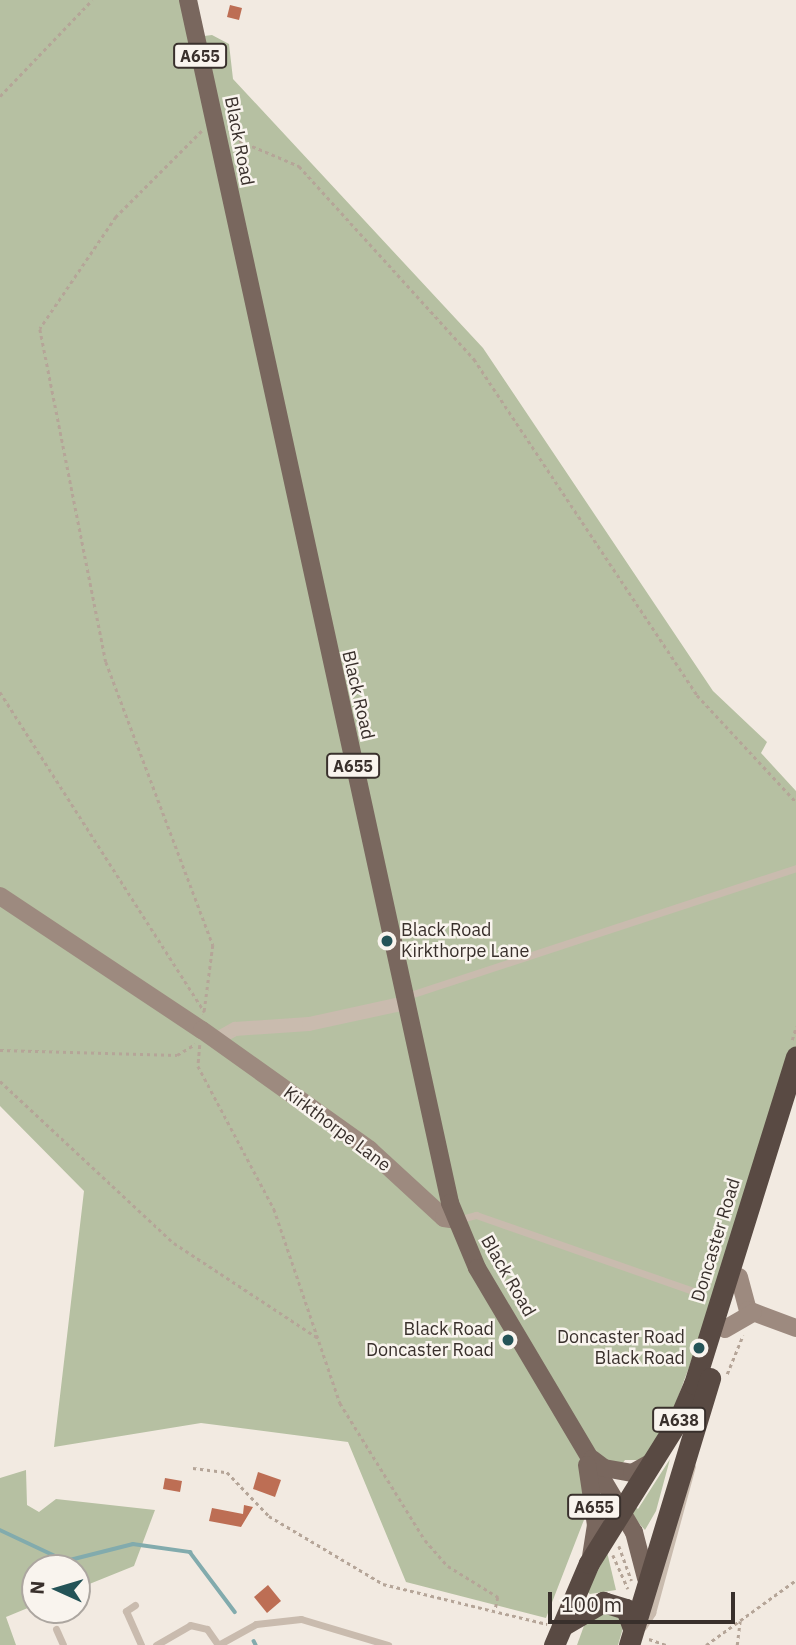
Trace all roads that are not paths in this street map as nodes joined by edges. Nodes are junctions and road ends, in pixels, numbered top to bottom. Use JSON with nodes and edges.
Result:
{"nodes":[{"id":1,"x":188,"y":0,"type":"edge"},
{"id":2,"x":796,"y":868,"type":"edge"},
{"id":3,"x":0,"y":896,"type":"edge"},
{"id":4,"x":404,"y":1000,"type":"junction"},
{"id":5,"x":207,"y":1027,"type":"junction"},
{"id":6,"x":796,"y":1056,"type":"edge"},
{"id":7,"x":770,"y":1146,"type":"junction"},
{"id":8,"x":456,"y":1220,"type":"junction"},
{"id":9,"x":701,"y":1294,"type":"dead end"},
{"id":10,"x":735,"y":1314,"type":"junction"},
{"id":11,"x":796,"y":1328,"type":"edge"},
{"id":12,"x":694,"y":1426,"type":"junction"},
{"id":13,"x":584,"y":1451,"type":"junction"},
{"id":14,"x":655,"y":1460,"type":"junction"},
{"id":15,"x":621,"y":1511,"type":"junction"},
{"id":16,"x":589,"y":1563,"type":"junction"},
{"id":17,"x":644,"y":1586,"type":"junction"},
{"id":18,"x":135,"y":1605,"type":"dead end"},
{"id":19,"x":56,"y":1629,"type":"dead end"},
{"id":20,"x":554,"y":1632,"type":"edge"},
{"id":21,"x":631,"y":1639,"type":"edge"},
{"id":22,"x":62,"y":1645,"type":"edge"},
{"id":23,"x":141,"y":1645,"type":"edge"},
{"id":24,"x":156,"y":1645,"type":"edge"},
{"id":25,"x":218,"y":1645,"type":"edge"},
{"id":26,"x":388,"y":1645,"type":"edge"}],
"edges":[{"from":1,"to":4,"type":"main road","name":"Black Road","number":"A655"},
{"from":2,"to":4,"type":"lane"},
{"from":3,"to":5,"type":"street","name":"Kirkthorpe Lane"},
{"from":4,"to":5,"type":"street"},
{"from":4,"to":8,"type":"main road","name":"Black Road","number":"A655"},
{"from":5,"to":8,"type":"street","name":"Kirkthorpe Lane"},
{"from":6,"to":7,"type":"highway","name":"Doncaster Road","number":"A638"},
{"from":7,"to":10,"type":"highway","name":"Doncaster Road","number":"A638"},
{"from":7,"to":10,"type":"highway","name":"Doncaster Road","number":"A638"},
{"from":8,"to":9,"type":"lane"},
{"from":8,"to":13,"type":"main road","name":"Black Road","number":"A655"},
{"from":10,"to":11,"type":"street"},
{"from":10,"to":12,"type":"highway","name":"Doncaster Road","number":"A638"},
{"from":10,"to":14,"type":"highway","name":"Doncaster Road","number":"A638"},
{"from":12,"to":17,"type":"highway","name":"Doncaster Road","number":"A638"},
{"from":12,"to":21,"type":"lane"},
{"from":13,"to":14,"type":"main road","name":"Black Road","number":"A655"},
{"from":13,"to":15,"type":"main road","name":"Black Road","number":"A655"},
{"from":13,"to":16,"type":"main road","name":"Black Road","number":"A655"},
{"from":14,"to":15,"type":"highway","name":"Doncaster Road","number":"A638"},
{"from":15,"to":16,"type":"highway","name":"Doncaster Road","number":"A638"},
{"from":15,"to":17,"type":"main road","name":"Black Road","number":"A655"},
{"from":16,"to":20,"type":"highway","name":"Doncaster Road","number":"A638"},
{"from":17,"to":21,"type":"highway","name":"Doncaster Road","number":"A638"},
{"from":18,"to":23,"type":"lane"},
{"from":19,"to":22,"type":"lane"},
{"from":20,"to":21,"type":"highway"},
{"from":24,"to":25,"type":"lane"},
{"from":25,"to":26,"type":"lane"}]}
